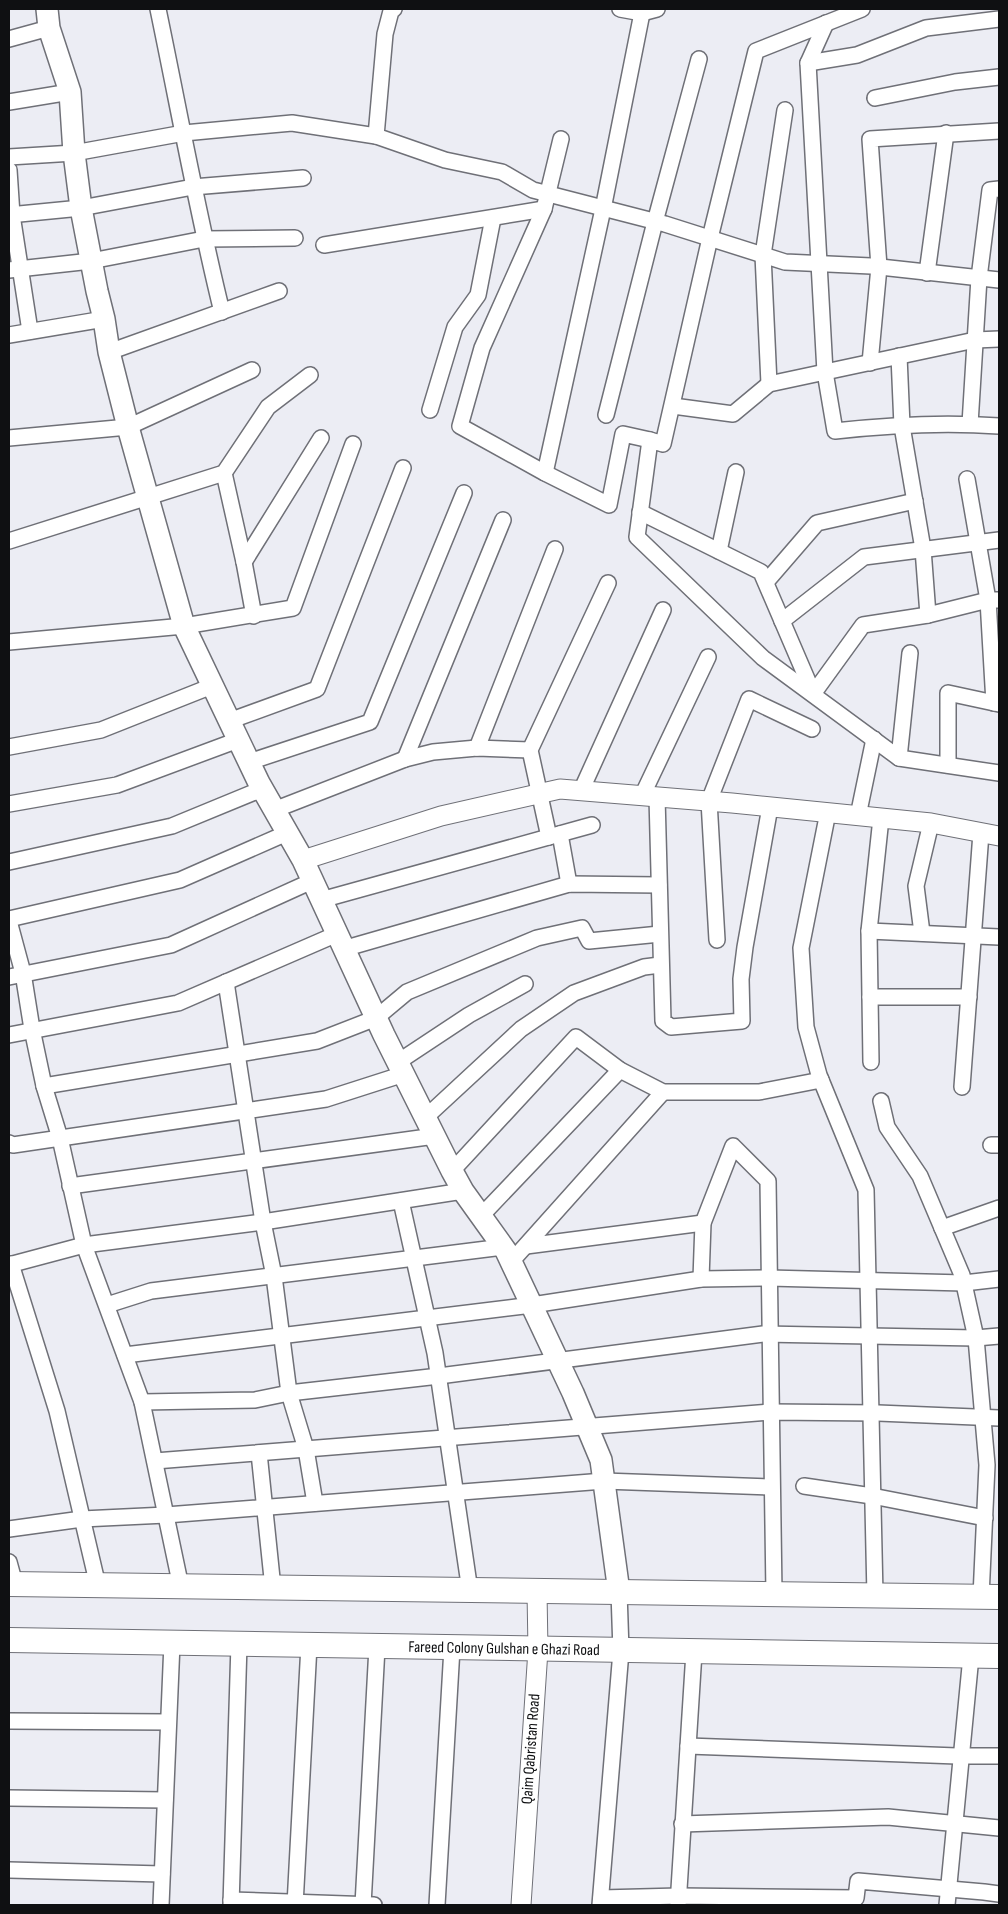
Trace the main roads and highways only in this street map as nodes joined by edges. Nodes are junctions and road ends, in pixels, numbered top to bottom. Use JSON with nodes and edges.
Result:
{"nodes":[{"id":1,"x":48,"y":18,"type":"edge"},
{"id":2,"x":12,"y":1584,"type":"edge"},
{"id":3,"x":619,"y":1592,"type":"junction"},
{"id":4,"x":990,"y":1597,"type":"edge"},
{"id":5,"x":9,"y":1640,"type":"edge"},
{"id":6,"x":999,"y":1656,"type":"edge"}],
"edges":[{"from":1,"to":3,"type":"main road"},
{"from":2,"to":3,"type":"main road"},
{"from":3,"to":4,"type":"main road"},
{"from":5,"to":6,"type":"main road","name":"Fareed Colony Gulshan e Ghazi Road"}]}
